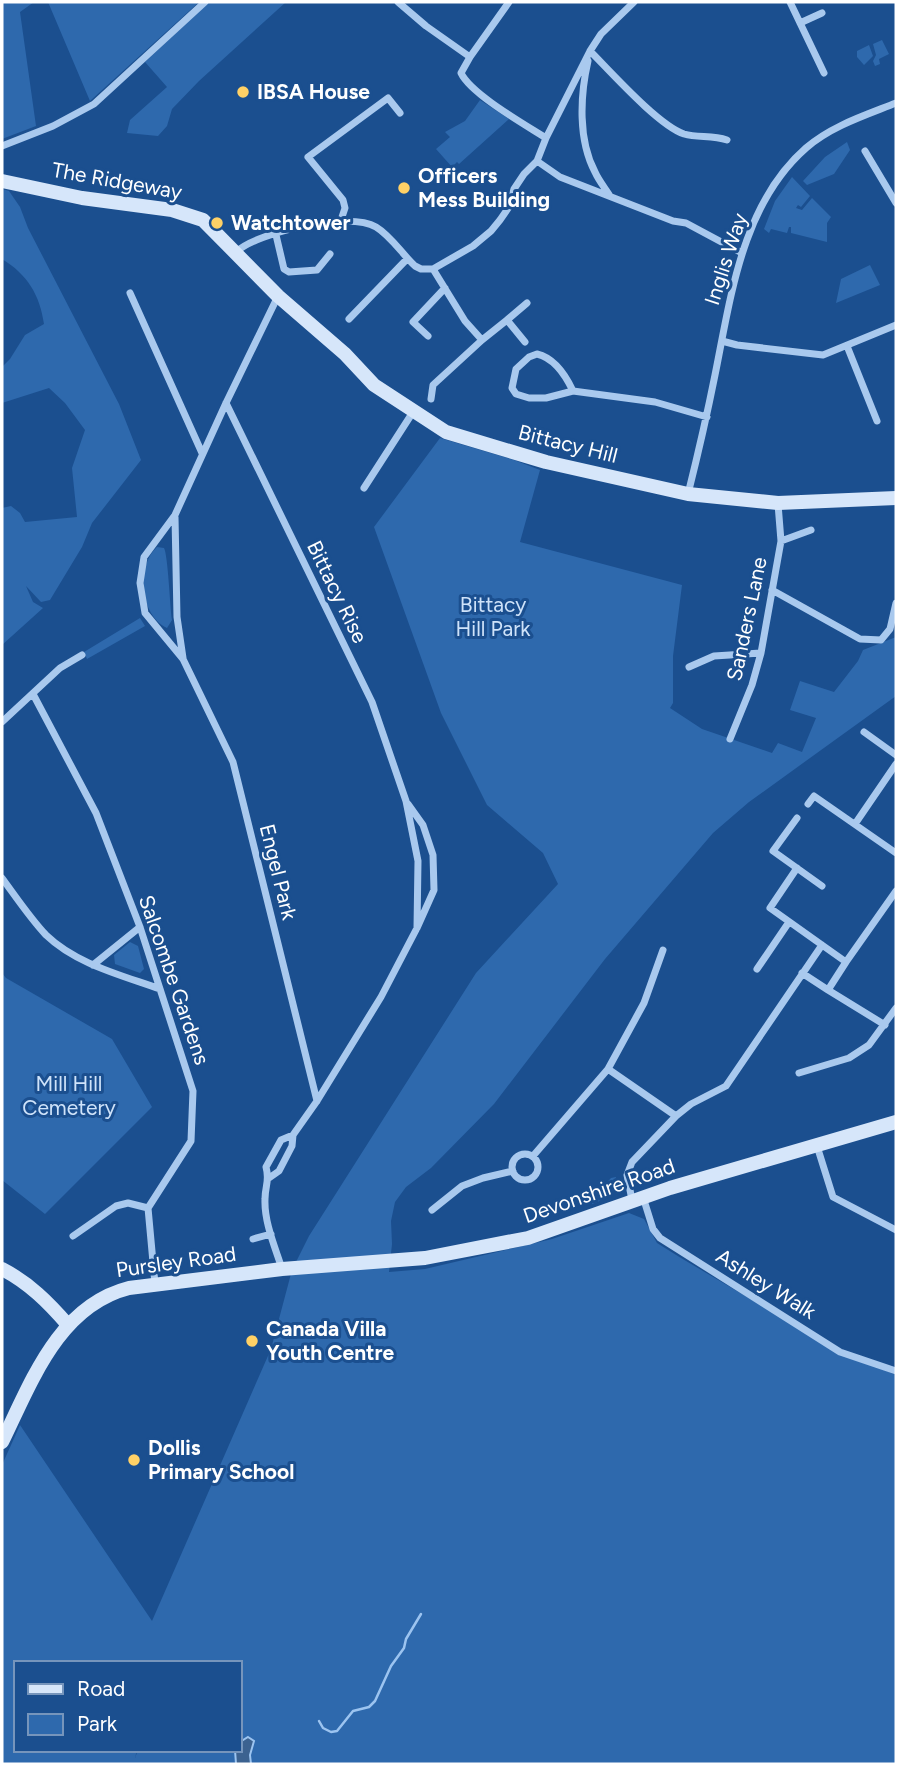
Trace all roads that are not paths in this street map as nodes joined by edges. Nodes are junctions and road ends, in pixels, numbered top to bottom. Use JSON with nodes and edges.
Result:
{"nodes":[{"id":1,"x":205,"y":2,"type":"edge"},
{"id":2,"x":398,"y":2,"type":"edge"},
{"id":3,"x":509,"y":2,"type":"edge"},
{"id":4,"x":634,"y":2,"type":"edge"},
{"id":5,"x":790,"y":2,"type":"edge"},
{"id":6,"x":822,"y":13,"type":"dead end"},
{"id":7,"x":800,"y":23,"type":"junction"},
{"id":8,"x":590,"y":51,"type":"junction"},
{"id":9,"x":470,"y":57,"type":"junction"},
{"id":10,"x":824,"y":73,"type":"dead end"},
{"id":11,"x":896,"y":103,"type":"edge"},
{"id":12,"x":400,"y":113,"type":"dead end"},
{"id":13,"x":546,"y":138,"type":"junction"},
{"id":14,"x":727,"y":140,"type":"dead end"},
{"id":15,"x":2,"y":146,"type":"edge"},
{"id":16,"x":865,"y":151,"type":"dead end"},
{"id":17,"x":537,"y":161,"type":"junction"},
{"id":18,"x":2,"y":181,"type":"edge"},
{"id":19,"x":610,"y":196,"type":"junction"},
{"id":20,"x":896,"y":203,"type":"edge"},
{"id":21,"x":341,"y":220,"type":"junction"},
{"id":22,"x":276,"y":235,"type":"junction"},
{"id":23,"x":236,"y":252,"type":"junction"},
{"id":24,"x":742,"y":253,"type":"junction"},
{"id":25,"x":330,"y":254,"type":"dead end"},
{"id":26,"x":407,"y":259,"type":"junction"},
{"id":27,"x":433,"y":269,"type":"junction"},
{"id":28,"x":445,"y":288,"type":"junction"},
{"id":29,"x":130,"y":293,"type":"dead end"},
{"id":30,"x":278,"y":296,"type":"junction"},
{"id":31,"x":527,"y":303,"type":"dead end"},
{"id":32,"x":348,"y":318,"type":"dead end"},
{"id":33,"x":508,"y":320,"type":"junction"},
{"id":34,"x":896,"y":325,"type":"edge"},
{"id":35,"x":428,"y":336,"type":"dead end"},
{"id":36,"x":482,"y":340,"type":"junction"},
{"id":37,"x":722,"y":341,"type":"junction"},
{"id":38,"x":525,"y":342,"type":"dead end"},
{"id":39,"x":847,"y":346,"type":"junction"},
{"id":40,"x":573,"y":391,"type":"junction"},
{"id":41,"x":431,"y":400,"type":"dead end"},
{"id":42,"x":226,"y":403,"type":"junction"},
{"id":43,"x":413,"y":412,"type":"junction"},
{"id":44,"x":707,"y":417,"type":"junction"},
{"id":45,"x":877,"y":421,"type":"dead end"},
{"id":46,"x":202,"y":453,"type":"junction"},
{"id":47,"x":364,"y":488,"type":"dead end"},
{"id":48,"x":688,"y":494,"type":"junction"},
{"id":49,"x":896,"y":499,"type":"edge"},
{"id":50,"x":778,"y":503,"type":"junction"},
{"id":51,"x":175,"y":514,"type":"junction"},
{"id":52,"x":811,"y":530,"type":"dead end"},
{"id":53,"x":781,"y":541,"type":"junction"},
{"id":54,"x":772,"y":590,"type":"junction"},
{"id":55,"x":896,"y":603,"type":"edge"},
{"id":56,"x":761,"y":653,"type":"junction"},
{"id":57,"x":82,"y":655,"type":"dead end"},
{"id":58,"x":183,"y":659,"type":"junction"},
{"id":59,"x":689,"y":667,"type":"dead end"},
{"id":60,"x":33,"y":694,"type":"junction"},
{"id":61,"x":2,"y":722,"type":"edge"},
{"id":62,"x":864,"y":732,"type":"dead end"},
{"id":63,"x":730,"y":739,"type":"dead end"},
{"id":64,"x":896,"y":755,"type":"edge"},
{"id":65,"x":896,"y":764,"type":"edge"},
{"id":66,"x":406,"y":801,"type":"junction"},
{"id":67,"x":808,"y":804,"type":"dead end"},
{"id":68,"x":797,"y":818,"type":"dead end"},
{"id":69,"x":855,"y":824,"type":"junction"},
{"id":70,"x":896,"y":853,"type":"edge"},
{"id":71,"x":797,"y":868,"type":"junction"},
{"id":72,"x":2,"y":878,"type":"edge"},
{"id":73,"x":822,"y":886,"type":"dead end"},
{"id":74,"x":896,"y":891,"type":"edge"},
{"id":75,"x":789,"y":922,"type":"junction"},
{"id":76,"x":140,"y":927,"type":"junction"},
{"id":77,"x":417,"y":928,"type":"junction"},
{"id":78,"x":821,"y":945,"type":"junction"},
{"id":79,"x":663,"y":950,"type":"dead end"},
{"id":80,"x":846,"y":962,"type":"junction"},
{"id":81,"x":93,"y":965,"type":"junction"},
{"id":82,"x":757,"y":969,"type":"dead end"},
{"id":83,"x":802,"y":973,"type":"junction"},
{"id":84,"x":160,"y":989,"type":"junction"},
{"id":85,"x":828,"y":990,"type":"junction"},
{"id":86,"x":896,"y":1008,"type":"edge"},
{"id":87,"x":885,"y":1025,"type":"junction"},
{"id":88,"x":608,"y":1069,"type":"junction"},
{"id":89,"x":799,"y":1073,"type":"dead end"},
{"id":90,"x":317,"y":1101,"type":"junction"},
{"id":91,"x":676,"y":1115,"type":"junction"},
{"id":92,"x":896,"y":1122,"type":"edge"},
{"id":93,"x":293,"y":1135,"type":"junction"},
{"id":94,"x":817,"y":1145,"type":"junction"},
{"id":95,"x":533,"y":1156,"type":"junction"},
{"id":96,"x":513,"y":1171,"type":"junction"},
{"id":97,"x":269,"y":1178,"type":"junction"},
{"id":98,"x":637,"y":1199,"type":"junction"},
{"id":99,"x":148,"y":1208,"type":"junction"},
{"id":100,"x":432,"y":1210,"type":"dead end"},
{"id":101,"x":896,"y":1230,"type":"edge"},
{"id":102,"x":271,"y":1234,"type":"junction"},
{"id":103,"x":74,"y":1236,"type":"dead end"},
{"id":104,"x":253,"y":1239,"type":"dead end"},
{"id":105,"x":310,"y":1268,"type":"joint"},
{"id":106,"x":2,"y":1269,"type":"edge"},
{"id":107,"x":282,"y":1269,"type":"junction"},
{"id":108,"x":155,"y":1285,"type":"junction"},
{"id":109,"x":68,"y":1325,"type":"junction"},
{"id":110,"x":896,"y":1371,"type":"edge"},
{"id":111,"x":2,"y":1442,"type":"edge"}],
"edges":[{"from":1,"to":15,"type":"street"},
{"from":2,"to":9,"type":"street"},
{"from":3,"to":9,"type":"street"},
{"from":4,"to":8,"type":"street"},
{"from":5,"to":7,"type":"street"},
{"from":6,"to":7,"type":"street"},
{"from":7,"to":10,"type":"street"},
{"from":8,"to":13,"type":"street"},
{"from":8,"to":14,"type":"street"},
{"from":8,"to":19,"type":"street"},
{"from":9,"to":13,"type":"street"},
{"from":11,"to":24,"type":"street","name":"Inglis Way"},
{"from":12,"to":21,"type":"street"},
{"from":13,"to":17,"type":"street"},
{"from":16,"to":20,"type":"street"},
{"from":17,"to":19,"type":"street"},
{"from":17,"to":27,"type":"street"},
{"from":18,"to":23,"type":"street","name":"The Ridgeway"},
{"from":19,"to":24,"type":"street"},
{"from":21,"to":22,"type":"street"},
{"from":21,"to":26,"type":"street"},
{"from":22,"to":23,"type":"street"},
{"from":22,"to":25,"type":"street"},
{"from":23,"to":30,"type":"street","name":"The Ridgeway"},
{"from":24,"to":37,"type":"street","name":"Inglis Way"},
{"from":26,"to":27,"type":"street"},
{"from":26,"to":32,"type":"street"},
{"from":27,"to":28,"type":"street"},
{"from":28,"to":35,"type":"street"},
{"from":28,"to":36,"type":"street"},
{"from":29,"to":46,"type":"street"},
{"from":30,"to":42,"type":"street","name":"Engel Park"},
{"from":30,"to":43,"type":"street","name":"Bittacy Hill"},
{"from":31,"to":33,"type":"street"},
{"from":33,"to":36,"type":"street"},
{"from":33,"to":38,"type":"street"},
{"from":34,"to":39,"type":"street"},
{"from":36,"to":41,"type":"street"},
{"from":37,"to":39,"type":"street"},
{"from":37,"to":44,"type":"street","name":"Inglis Way"},
{"from":39,"to":45,"type":"street"},
{"from":40,"to":40,"type":"street"},
{"from":40,"to":44,"type":"street"},
{"from":42,"to":46,"type":"street","name":"Engel Park"},
{"from":42,"to":66,"type":"street","name":"Bittacy Rise"},
{"from":43,"to":47,"type":"street"},
{"from":43,"to":48,"type":"street","name":"Bittacy Hill"},
{"from":44,"to":48,"type":"street","name":"Inglis Way"},
{"from":46,"to":51,"type":"street","name":"Engel Park"},
{"from":48,"to":50,"type":"street","name":"Bittacy Hill"},
{"from":49,"to":50,"type":"street","name":"Bittacy Hill"},
{"from":50,"to":53,"type":"street","name":"Sanders Lane"},
{"from":51,"to":58,"type":"street","name":"Engel Park"},
{"from":51,"to":58,"type":"street","name":"Engel Park"},
{"from":52,"to":53,"type":"street"},
{"from":53,"to":54,"type":"street","name":"Sanders Lane"},
{"from":54,"to":55,"type":"street"},
{"from":54,"to":56,"type":"street","name":"Sanders Lane"},
{"from":56,"to":59,"type":"street"},
{"from":56,"to":63,"type":"street","name":"Sanders Lane"},
{"from":57,"to":60,"type":"street"},
{"from":58,"to":90,"type":"street","name":"Engel Park"},
{"from":60,"to":61,"type":"street"},
{"from":60,"to":76,"type":"street","name":"Salcombe Gardens"},
{"from":62,"to":64,"type":"street"},
{"from":65,"to":69,"type":"street"},
{"from":66,"to":77,"type":"street","name":"Bittacy Rise"},
{"from":66,"to":77,"type":"street","name":"Bittacy Rise"},
{"from":67,"to":69,"type":"street"},
{"from":68,"to":71,"type":"street"},
{"from":69,"to":70,"type":"street"},
{"from":71,"to":73,"type":"street"},
{"from":71,"to":75,"type":"street"},
{"from":72,"to":81,"type":"street"},
{"from":74,"to":80,"type":"street"},
{"from":75,"to":78,"type":"street"},
{"from":75,"to":82,"type":"street"},
{"from":76,"to":81,"type":"street"},
{"from":76,"to":84,"type":"street","name":"Salcombe Gardens"},
{"from":77,"to":90,"type":"street","name":"Bittacy Rise"},
{"from":78,"to":80,"type":"street"},
{"from":78,"to":83,"type":"street","name":"Ashley Walk"},
{"from":79,"to":88,"type":"street"},
{"from":80,"to":85,"type":"street"},
{"from":81,"to":84,"type":"street"},
{"from":83,"to":85,"type":"street"},
{"from":83,"to":91,"type":"street","name":"Ashley Walk"},
{"from":84,"to":99,"type":"street","name":"Salcombe Gardens"},
{"from":85,"to":87,"type":"street"},
{"from":86,"to":87,"type":"street"},
{"from":87,"to":89,"type":"street"},
{"from":88,"to":91,"type":"street"},
{"from":88,"to":95,"type":"street"},
{"from":90,"to":93,"type":"street","name":"Bittacy Rise"},
{"from":91,"to":98,"type":"street","name":"Ashley Walk"},
{"from":92,"to":94,"type":"street","name":"Devonshire Road"},
{"from":93,"to":97,"type":"street","name":"Bittacy Rise"},
{"from":93,"to":97,"type":"street","name":"Bittacy Rise"},
{"from":94,"to":98,"type":"street","name":"Devonshire Road"},
{"from":94,"to":101,"type":"street"},
{"from":95,"to":96,"type":"street"},
{"from":95,"to":96,"type":"street"},
{"from":96,"to":100,"type":"street"},
{"from":97,"to":102,"type":"street","name":"Bittacy Rise"},
{"from":98,"to":105,"type":"street","name":"Devonshire Road"},
{"from":98,"to":110,"type":"street","name":"Ashley Walk"},
{"from":99,"to":103,"type":"street"},
{"from":99,"to":108,"type":"street"},
{"from":102,"to":104,"type":"street"},
{"from":102,"to":107,"type":"street","name":"Bittacy Rise"},
{"from":105,"to":107,"type":"street","name":"Pursley Road"},
{"from":106,"to":109,"type":"street"},
{"from":107,"to":108,"type":"street","name":"Pursley Road"},
{"from":108,"to":109,"type":"street","name":"Pursley Road"},
{"from":109,"to":111,"type":"street","name":"Pursley Road"}]}
